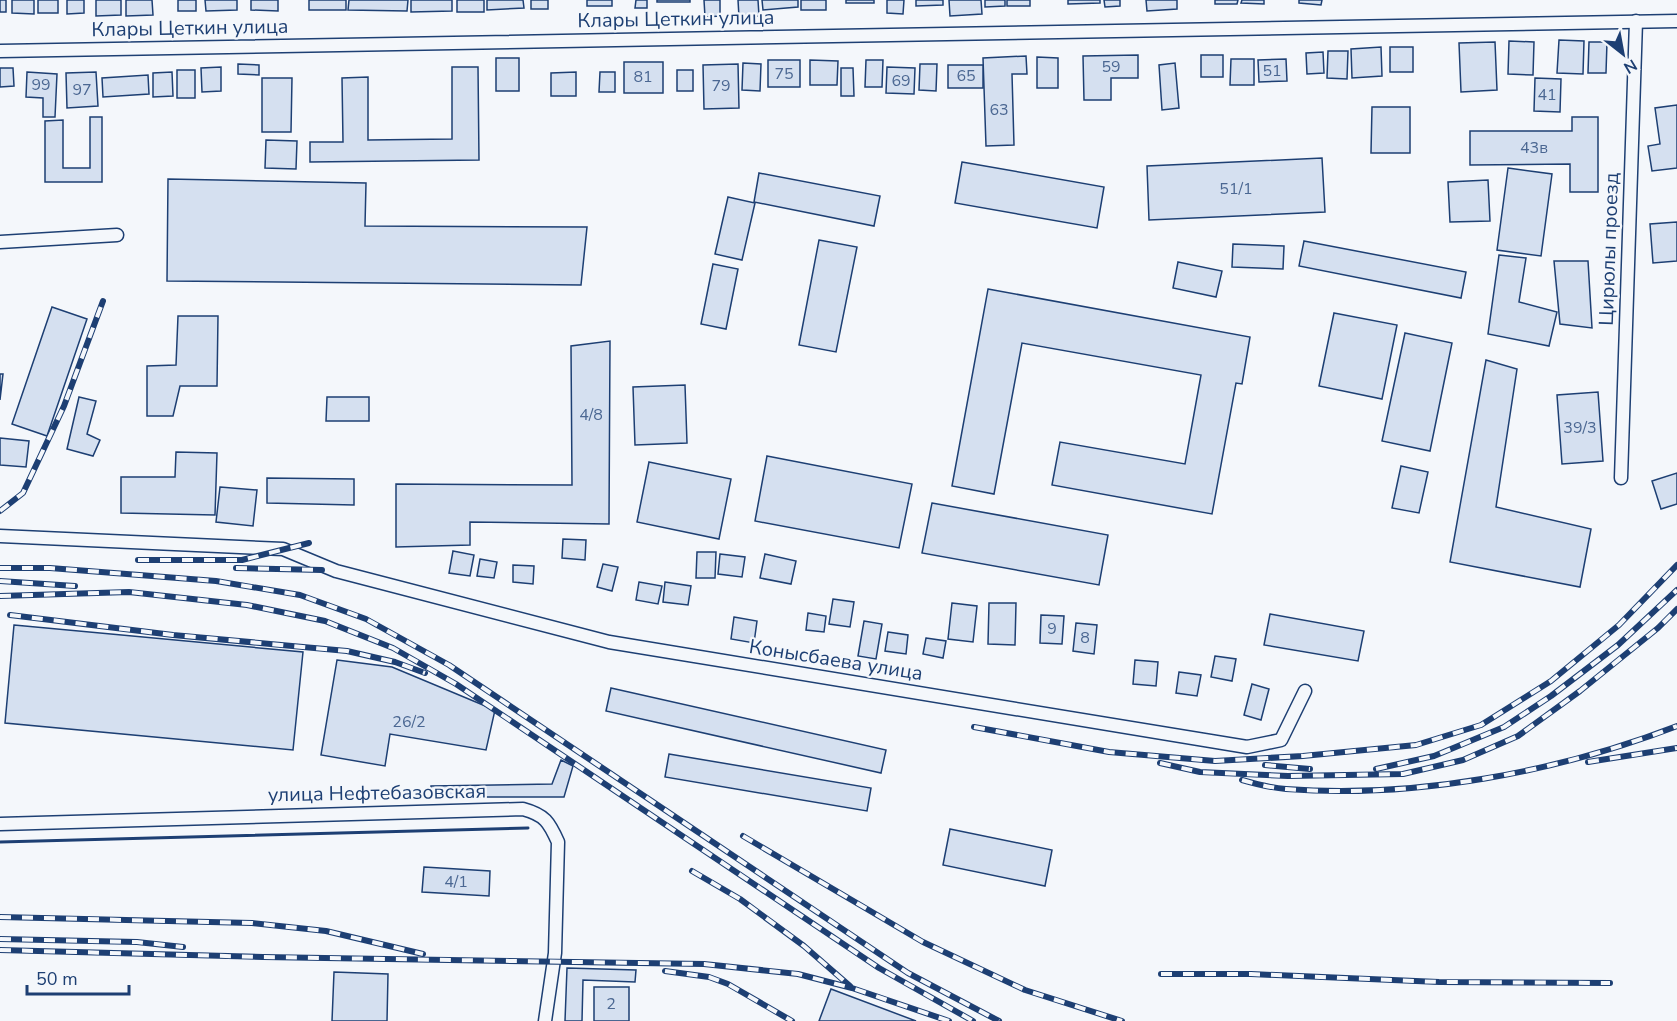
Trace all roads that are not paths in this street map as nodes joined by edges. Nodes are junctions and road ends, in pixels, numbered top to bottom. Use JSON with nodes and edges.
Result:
{"nodes":[{"id":1,"x":1636,"y":21,"type":"junction"},
{"id":2,"x":1677,"y":21,"type":"edge"},
{"id":3,"x":0,"y":51,"type":"edge"},
{"id":4,"x":117,"y":235,"type":"dead end"},
{"id":5,"x":0,"y":242,"type":"edge"},
{"id":6,"x":1621,"y":478,"type":"dead end"},
{"id":7,"x":0,"y":536,"type":"edge"},
{"id":8,"x":1305,"y":691,"type":"dead end"},
{"id":9,"x":0,"y":824,"type":"edge"},
{"id":10,"x":545,"y":1021,"type":"edge"}],
"edges":[{"from":1,"to":2,"type":"street","name":"Клары Цеткин улица"},
{"from":1,"to":3,"type":"street","name":"Клары Цеткин улица"},
{"from":1,"to":6,"type":"street","name":"Цирюлы проезд"},
{"from":4,"to":5,"type":"street"},
{"from":7,"to":8,"type":"street","name":"Конысбаева улица"},
{"from":9,"to":10,"type":"street","name":"улица Нефтебазовская"}]}
